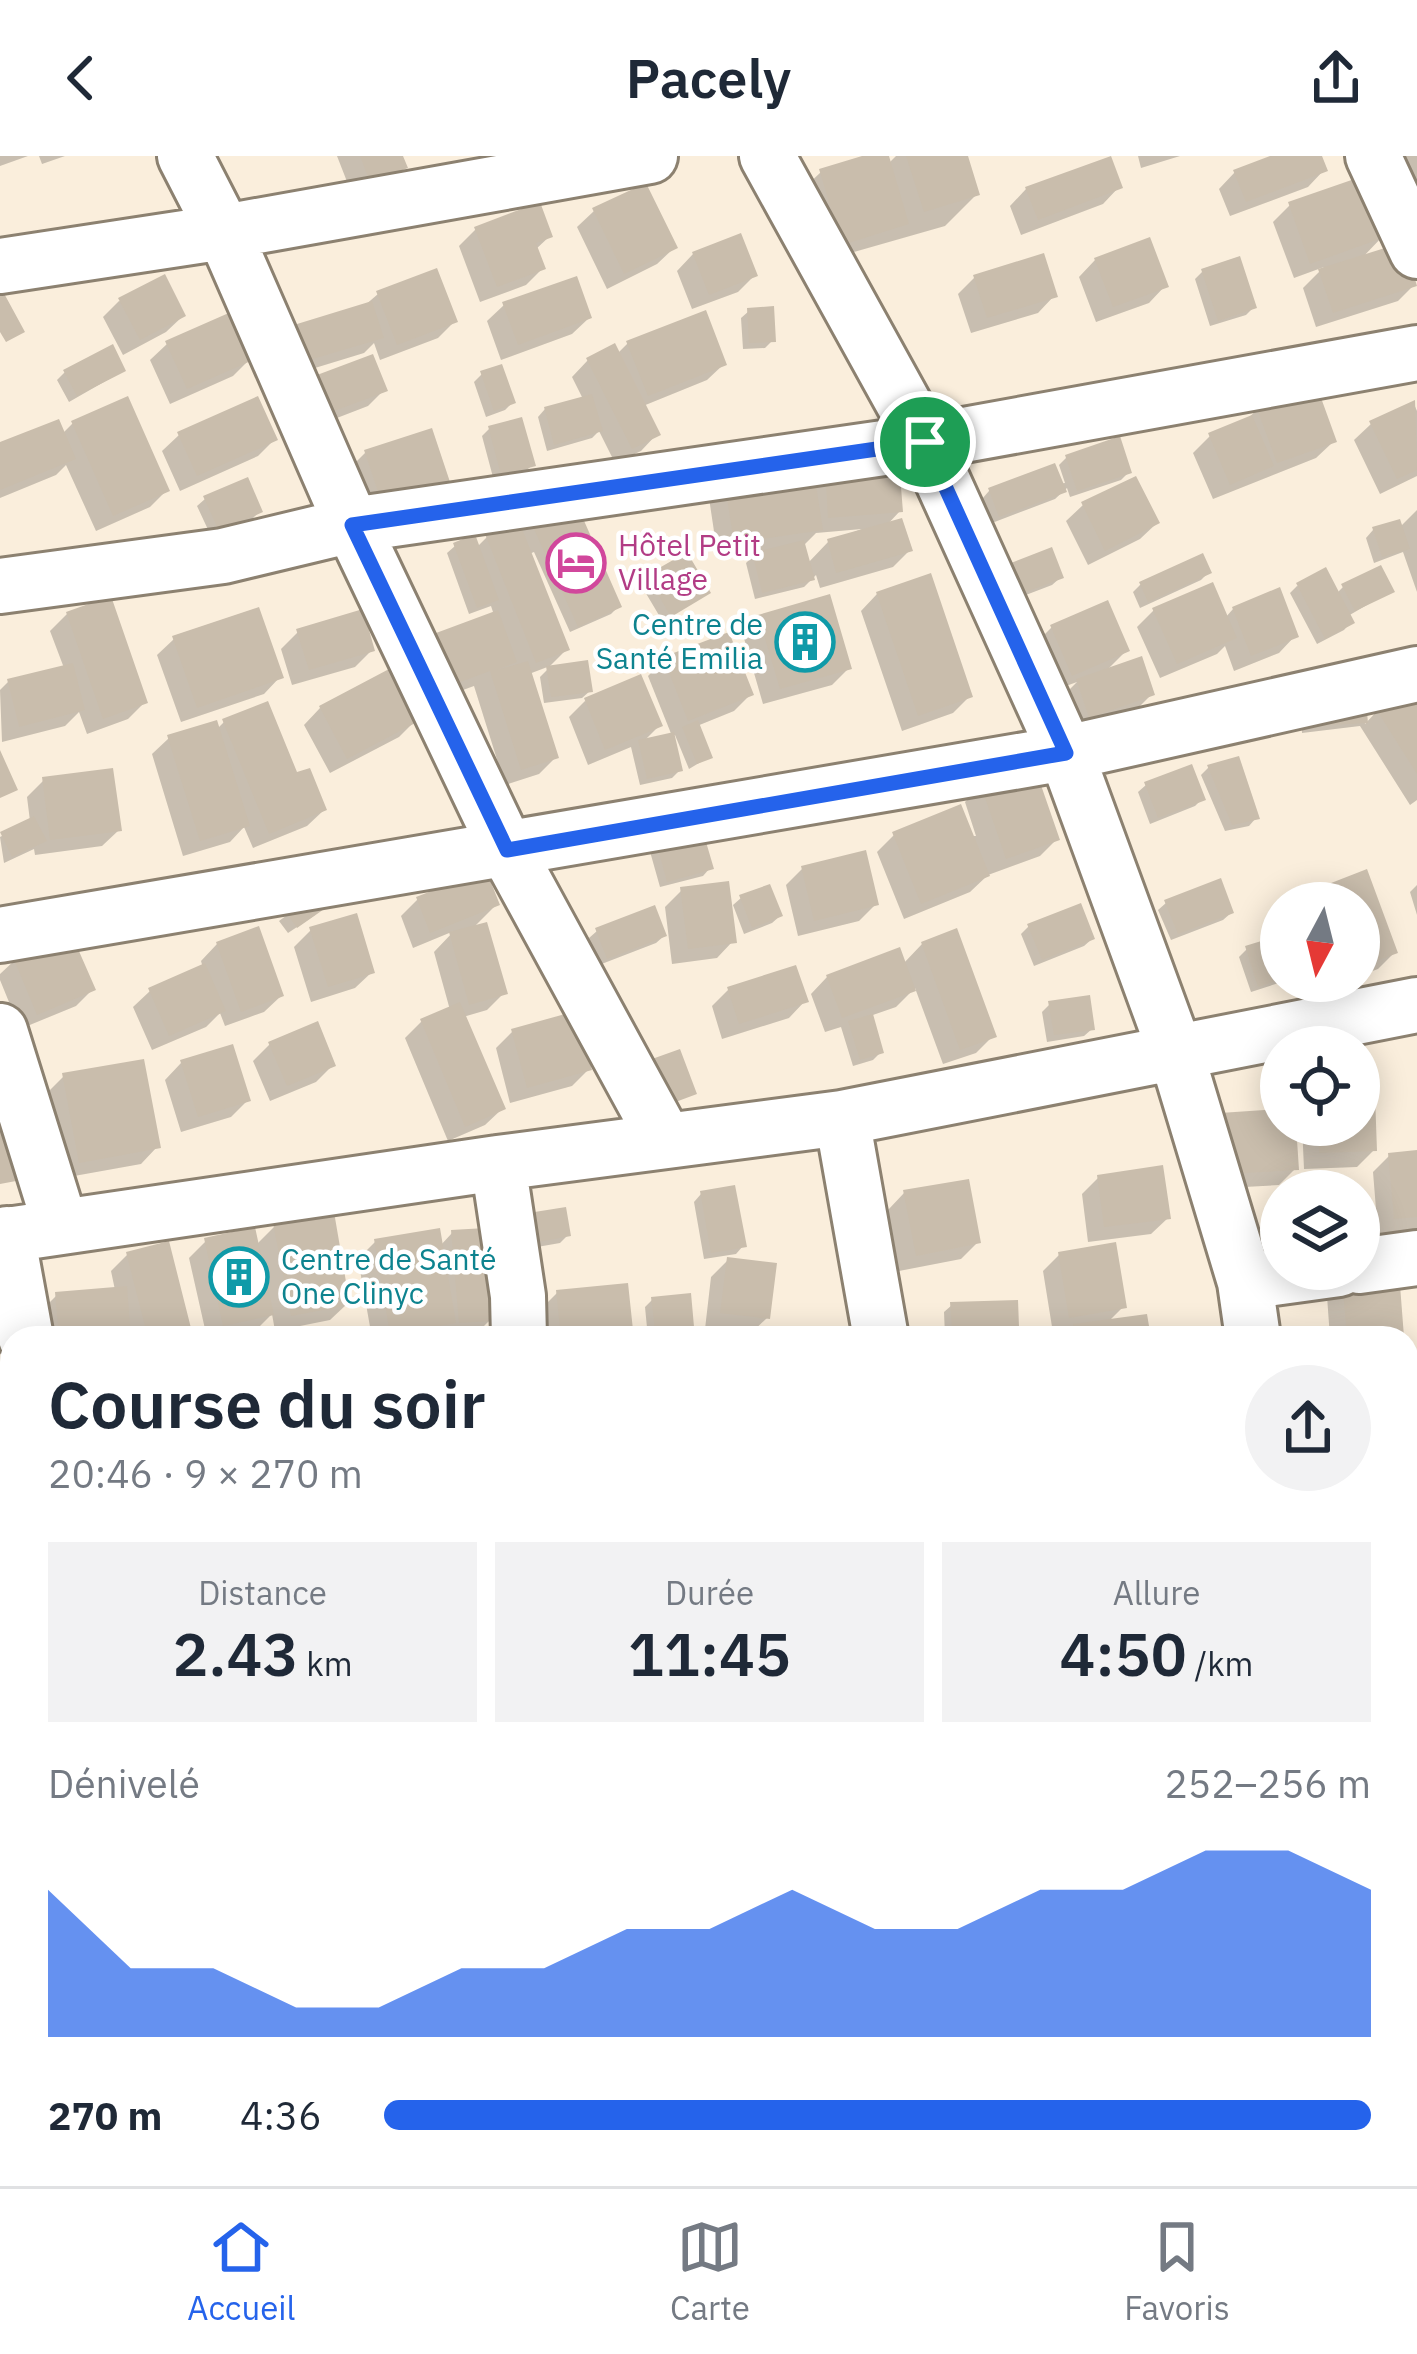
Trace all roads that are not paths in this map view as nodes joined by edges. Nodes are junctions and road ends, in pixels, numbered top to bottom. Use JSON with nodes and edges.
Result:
{"nodes":[{"id":1,"x":184,"y":156,"type":"edge"},
{"id":2,"x":650,"y":156,"type":"edge"},
{"id":3,"x":766,"y":156,"type":"edge"},
{"id":4,"x":1373,"y":156,"type":"edge"},
{"id":5,"x":224,"y":232,"type":"junction"},
{"id":6,"x":1417,"y":250,"type":"edge"},
{"id":7,"x":0,"y":266,"type":"edge"},
{"id":8,"x":1417,"y":353,"type":"edge"},
{"id":9,"x":925,"y":442,"type":"junction"},
{"id":10,"x":352,"y":525,"type":"junction"},
{"id":11,"x":0,"y":586,"type":"edge"},
{"id":12,"x":1417,"y":674,"type":"edge"},
{"id":13,"x":1066,"y":753,"type":"junction"},
{"id":14,"x":507,"y":850,"type":"junction"},
{"id":15,"x":0,"y":935,"type":"edge"},
{"id":16,"x":1417,"y":1005,"type":"edge"},
{"id":17,"x":0,"y":1030,"type":"edge"},
{"id":18,"x":1176,"y":1053,"type":"junction"},
{"id":19,"x":842,"y":1118,"type":"junction"},
{"id":20,"x":665,"y":1140,"type":"junction"},
{"id":21,"x":498,"y":1162,"type":"junction"},
{"id":22,"x":61,"y":1227,"type":"junction"},
{"id":23,"x":3,"y":1235,"type":"edge"},
{"id":24,"x":1417,"y":1258,"type":"edge"},
{"id":25,"x":1380,"y":1263,"type":"edge"},
{"id":26,"x":1260,"y":1280,"type":"edge"},
{"id":27,"x":1245,"y":1282,"type":"junction"},
{"id":28,"x":23,"y":1326,"type":"edge"},
{"id":29,"x":519,"y":1326,"type":"edge"},
{"id":30,"x":879,"y":1326,"type":"edge"},
{"id":31,"x":1251,"y":1326,"type":"edge"}],
"edges":[{"from":1,"to":5,"type":"street"},
{"from":2,"to":5,"type":"street"},
{"from":3,"to":9,"type":"street"},
{"from":4,"to":6,"type":"street"},
{"from":5,"to":7,"type":"street"},
{"from":5,"to":10,"type":"street"},
{"from":8,"to":9,"type":"street"},
{"from":9,"to":10,"type":"street"},
{"from":9,"to":13,"type":"street"},
{"from":10,"to":11,"type":"street"},
{"from":10,"to":14,"type":"street"},
{"from":12,"to":13,"type":"street"},
{"from":13,"to":14,"type":"street"},
{"from":13,"to":18,"type":"street"},
{"from":14,"to":15,"type":"street"},
{"from":14,"to":20,"type":"street"},
{"from":16,"to":18,"type":"street"},
{"from":17,"to":22,"type":"street"},
{"from":18,"to":19,"type":"street"},
{"from":18,"to":27,"type":"street"},
{"from":19,"to":20,"type":"street"},
{"from":19,"to":30,"type":"street"},
{"from":20,"to":21,"type":"street"},
{"from":21,"to":22,"type":"street"},
{"from":21,"to":29,"type":"street"},
{"from":22,"to":23,"type":"street"},
{"from":23,"to":28,"type":"street"},
{"from":24,"to":25,"type":"street"},
{"from":26,"to":27,"type":"street"},
{"from":27,"to":31,"type":"street"}]}
